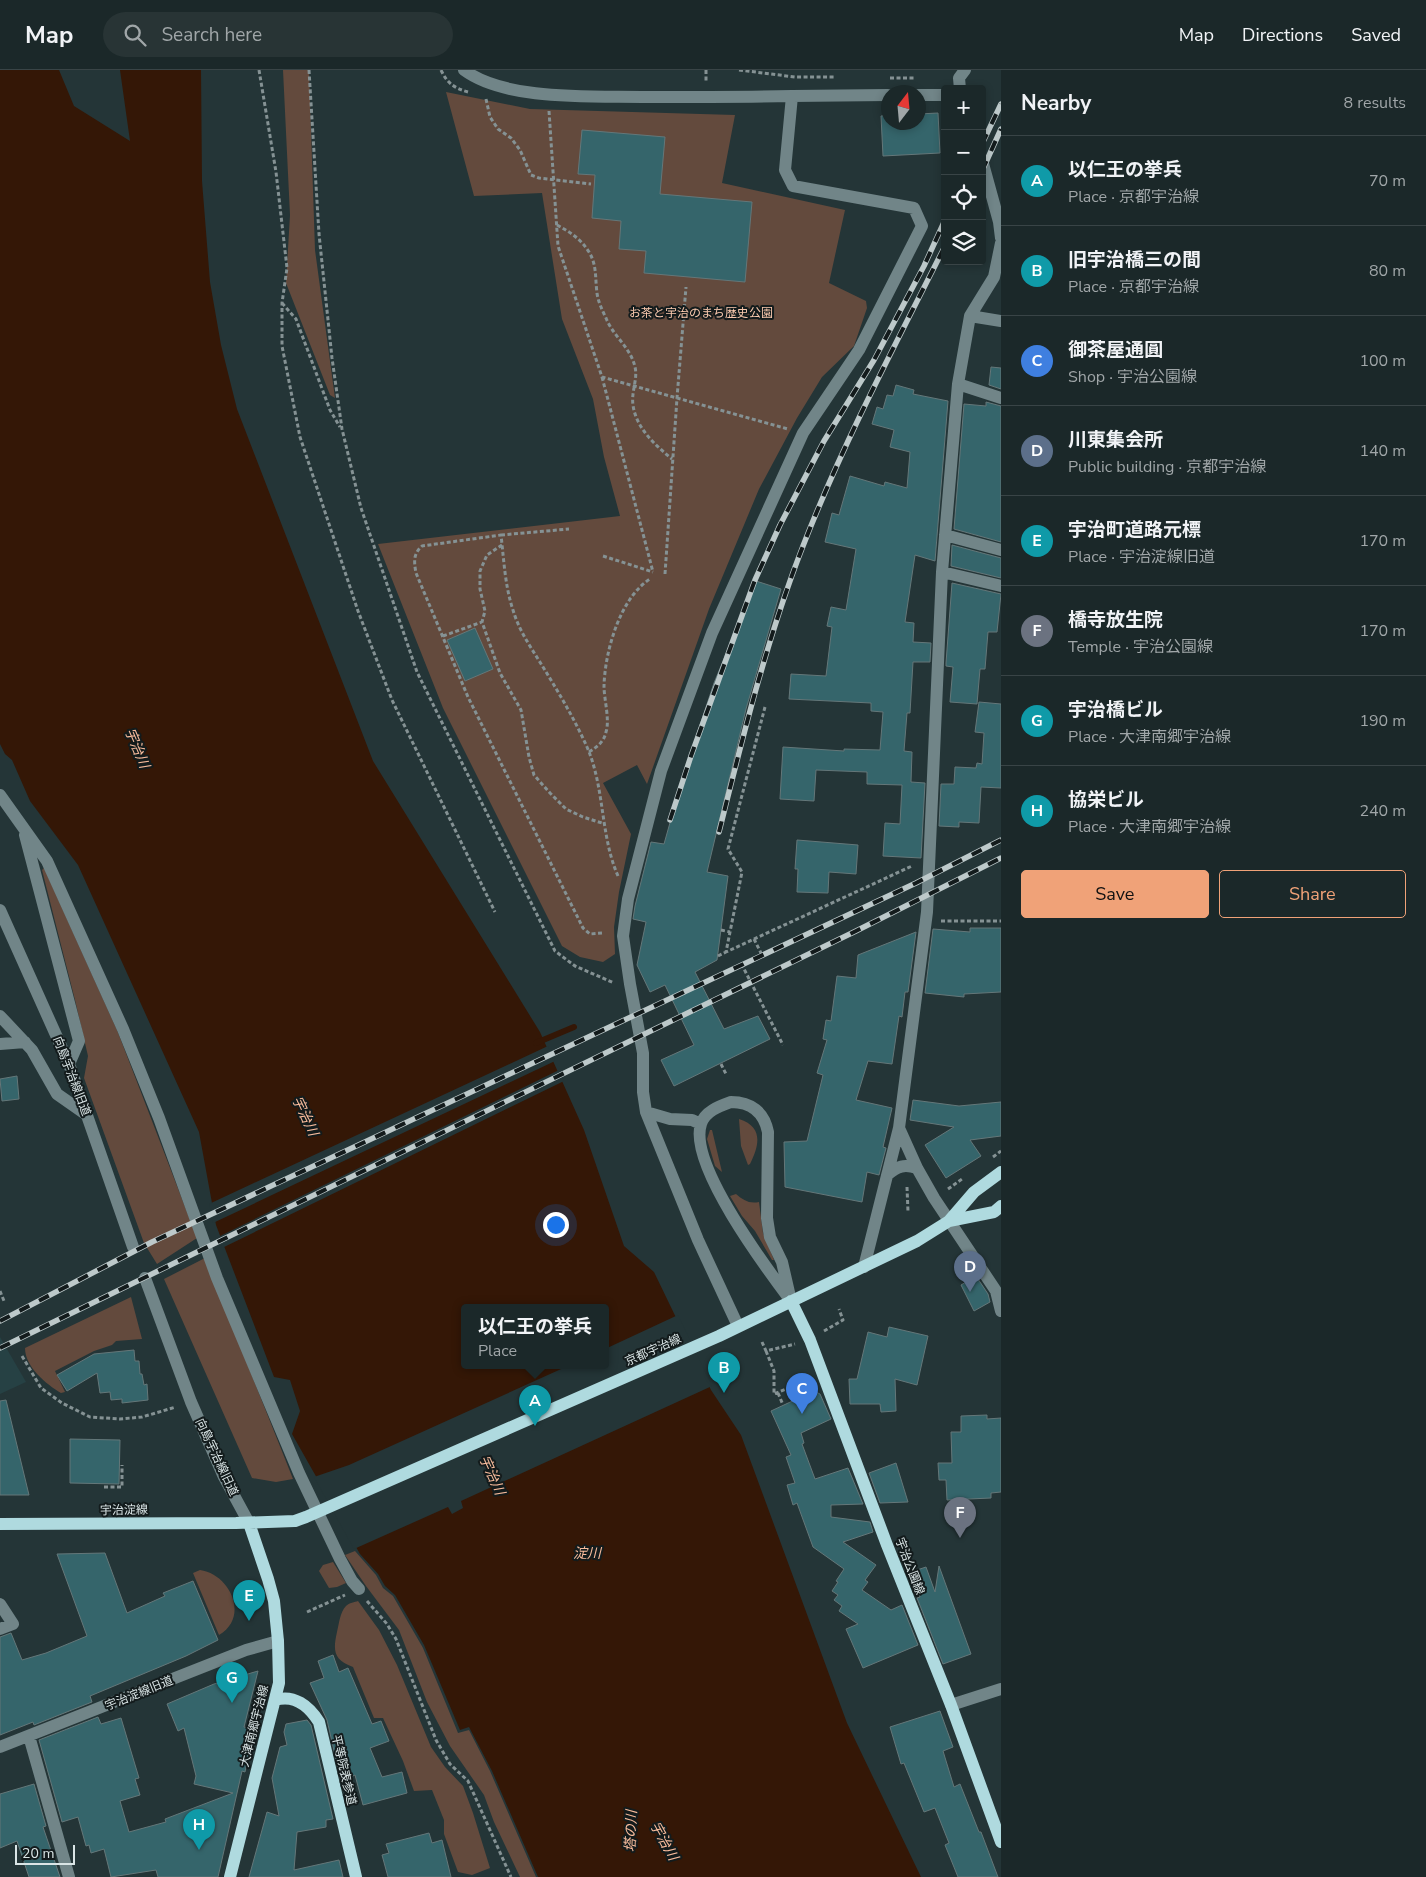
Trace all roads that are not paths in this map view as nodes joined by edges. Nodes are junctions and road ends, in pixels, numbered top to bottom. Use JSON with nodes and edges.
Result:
{"nodes":[{"id":1,"x":464,"y":70,"type":"edge"},
{"id":2,"x":965,"y":70,"type":"edge"},
{"id":3,"x":960,"y":85,"type":"edge"},
{"id":4,"x":881,"y":95,"type":"edge"},
{"id":5,"x":926,"y":95,"type":"edge"},
{"id":6,"x":941,"y":95,"type":"edge"},
{"id":7,"x":792,"y":96,"type":"junction"},
{"id":8,"x":986,"y":175,"type":"edge"},
{"id":9,"x":1001,"y":238,"type":"edge"},
{"id":10,"x":1001,"y":242,"type":"edge"},
{"id":11,"x":970,"y":316,"type":"junction"},
{"id":12,"x":1001,"y":321,"type":"edge"},
{"id":13,"x":958,"y":384,"type":"junction"},
{"id":14,"x":1001,"y":398,"type":"edge"},
{"id":15,"x":945,"y":535,"type":"junction"},
{"id":16,"x":1001,"y":550,"type":"edge"},
{"id":17,"x":942,"y":572,"type":"junction"},
{"id":18,"x":1001,"y":586,"type":"edge"},
{"id":19,"x":0,"y":795,"type":"edge"},
{"id":20,"x":23,"y":828,"type":"junction"},
{"id":21,"x":0,"y":910,"type":"edge"},
{"id":22,"x":0,"y":1016,"type":"edge"},
{"id":23,"x":25,"y":1042,"type":"junction"},
{"id":24,"x":0,"y":1044,"type":"edge"},
{"id":25,"x":69,"y":1064,"type":"junction"},
{"id":26,"x":646,"y":1112,"type":"junction"},
{"id":27,"x":87,"y":1115,"type":"junction"},
{"id":28,"x":701,"y":1124,"type":"junction"},
{"id":29,"x":899,"y":1128,"type":"junction"},
{"id":30,"x":917,"y":1168,"type":"junction"},
{"id":31,"x":1001,"y":1172,"type":"edge"},
{"id":32,"x":888,"y":1175,"type":"junction"},
{"id":33,"x":1001,"y":1206,"type":"edge"},
{"id":34,"x":949,"y":1221,"type":"junction"},
{"id":35,"x":133,"y":1247,"type":"dead end"},
{"id":36,"x":864,"y":1267,"type":"junction"},
{"id":37,"x":145,"y":1278,"type":"dead end"},
{"id":38,"x":791,"y":1301,"type":"junction"},
{"id":39,"x":1001,"y":1311,"type":"edge"},
{"id":40,"x":738,"y":1326,"type":"junction"},
{"id":41,"x":249,"y":1523,"type":"junction"},
{"id":42,"x":0,"y":1524,"type":"edge"},
{"id":43,"x":359,"y":1589,"type":"road end"},
{"id":44,"x":0,"y":1604,"type":"edge"},
{"id":45,"x":0,"y":1629,"type":"edge"},
{"id":46,"x":278,"y":1641,"type":"junction"},
{"id":47,"x":1001,"y":1688,"type":"edge"},
{"id":48,"x":275,"y":1700,"type":"junction"},
{"id":49,"x":951,"y":1705,"type":"junction"},
{"id":50,"x":29,"y":1736,"type":"junction"},
{"id":51,"x":0,"y":1747,"type":"edge"},
{"id":52,"x":1001,"y":1842,"type":"edge"},
{"id":53,"x":69,"y":1877,"type":"edge"},
{"id":54,"x":230,"y":1877,"type":"edge"},
{"id":55,"x":356,"y":1877,"type":"edge"}],
"edges":[{"from":1,"to":7,"type":"street"},
{"from":2,"to":3,"type":"street"},
{"from":4,"to":7,"type":"street"},
{"from":5,"to":6,"type":"street"},
{"from":7,"to":26,"type":"street"},
{"from":8,"to":9,"type":"street"},
{"from":10,"to":11,"type":"street"},
{"from":11,"to":12,"type":"street"},
{"from":11,"to":13,"type":"street"},
{"from":13,"to":14,"type":"street"},
{"from":13,"to":15,"type":"street"},
{"from":15,"to":16,"type":"street"},
{"from":15,"to":17,"type":"street"},
{"from":17,"to":18,"type":"street"},
{"from":17,"to":29,"type":"street"},
{"from":19,"to":20,"type":"street"},
{"from":20,"to":25,"type":"street"},
{"from":20,"to":43,"type":"street"},
{"from":21,"to":25,"type":"street","name":"向島宇治線旧道"},
{"from":22,"to":23,"type":"street"},
{"from":23,"to":24,"type":"street"},
{"from":23,"to":27,"type":"street"},
{"from":25,"to":27,"type":"street","name":"向島宇治線旧道"},
{"from":26,"to":28,"type":"street"},
{"from":26,"to":40,"type":"street"},
{"from":27,"to":35,"type":"street","name":"向島宇治線旧道"},
{"from":28,"to":38,"type":"street"},
{"from":28,"to":38,"type":"street"},
{"from":29,"to":30,"type":"street"},
{"from":29,"to":32,"type":"street"},
{"from":30,"to":32,"type":"street"},
{"from":30,"to":34,"type":"street"},
{"from":31,"to":34,"type":"main road","name":"京都宇治線"},
{"from":32,"to":36,"type":"street"},
{"from":33,"to":34,"type":"main road","name":"京都宇治線"},
{"from":34,"to":36,"type":"main road","name":"京都宇治線"},
{"from":34,"to":39,"type":"street"},
{"from":36,"to":38,"type":"main road","name":"京都宇治線"},
{"from":37,"to":41,"type":"street","name":"向島宇治線旧道"},
{"from":38,"to":40,"type":"main road","name":"京都宇治線"},
{"from":38,"to":49,"type":"main road","name":"宇治公園線"},
{"from":40,"to":41,"type":"main road","name":"京都宇治線"},
{"from":41,"to":42,"type":"main road","name":"宇治淀線"},
{"from":41,"to":46,"type":"main road","name":"大津南郷宇治線"},
{"from":44,"to":45,"type":"street"},
{"from":46,"to":48,"type":"main road","name":"大津南郷宇治線"},
{"from":46,"to":50,"type":"street","name":"宇治淀線旧道"},
{"from":47,"to":49,"type":"street"},
{"from":48,"to":54,"type":"main road","name":"大津南郷宇治線"},
{"from":48,"to":55,"type":"main road","name":"平等院表参道"},
{"from":49,"to":52,"type":"main road","name":"宇治公園線"},
{"from":50,"to":51,"type":"street","name":"宇治淀線旧道"},
{"from":50,"to":53,"type":"street"}]}
